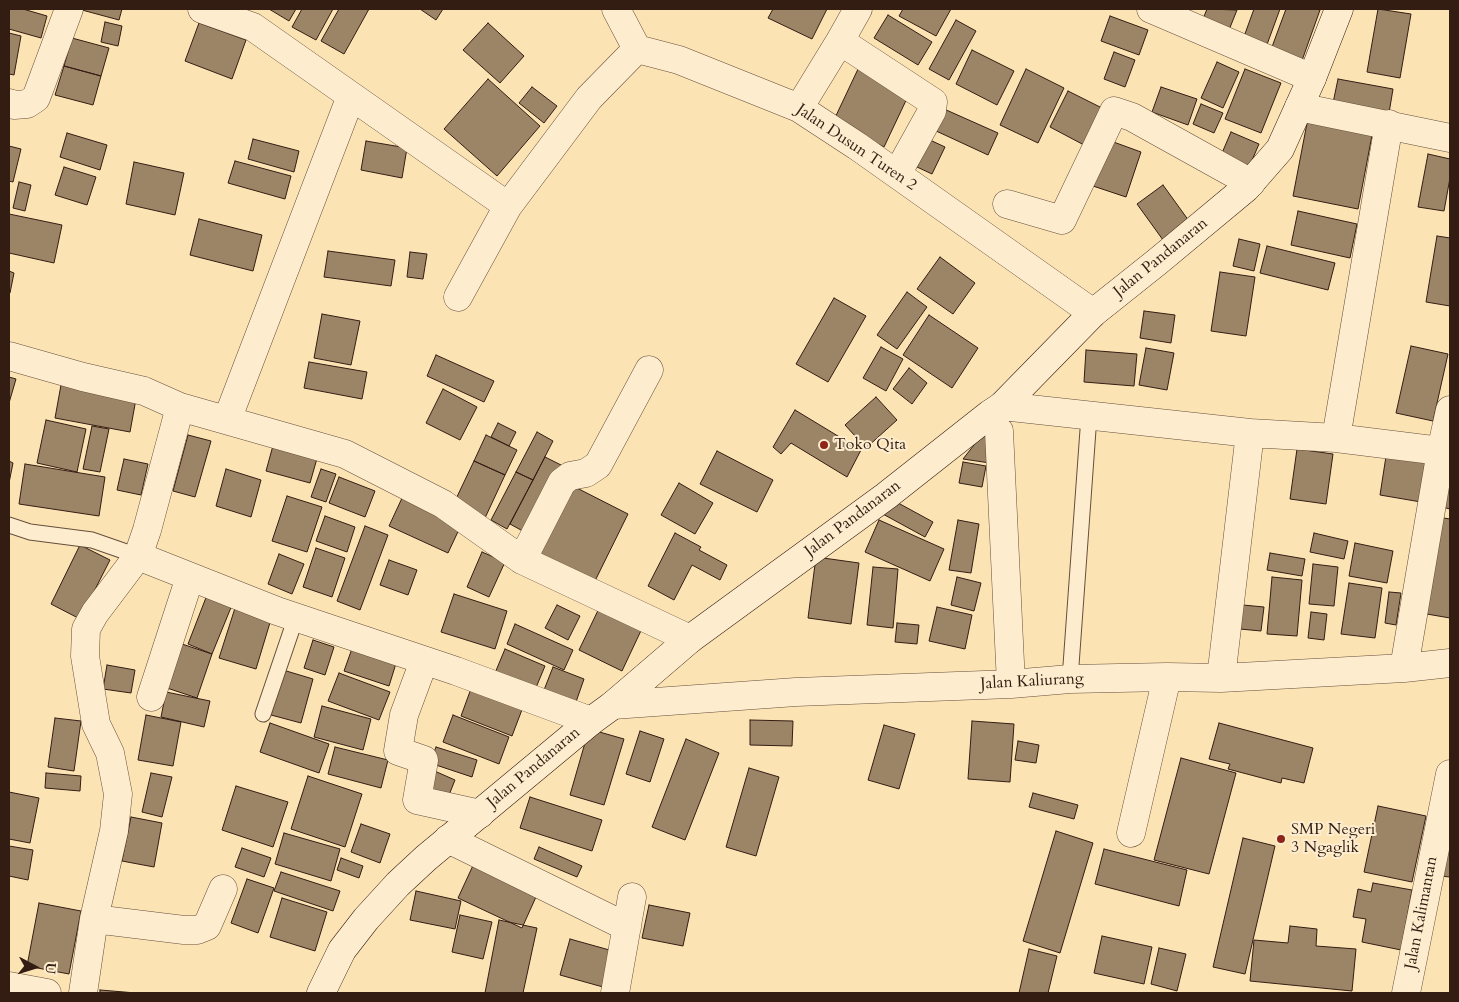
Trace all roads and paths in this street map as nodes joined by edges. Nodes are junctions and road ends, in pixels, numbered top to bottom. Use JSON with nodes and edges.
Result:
{"nodes":[{"id":1,"x":69,"y":9,"type":"edge"},
{"id":2,"x":202,"y":9,"type":"edge"},
{"id":3,"x":616,"y":9,"type":"edge"},
{"id":4,"x":858,"y":9,"type":"edge"},
{"id":5,"x":1151,"y":9,"type":"edge"},
{"id":6,"x":1339,"y":9,"type":"edge"},
{"id":7,"x":256,"y":18,"type":"edge"},
{"id":8,"x":840,"y":41,"type":"junction"},
{"id":9,"x":637,"y":50,"type":"junction"},
{"id":10,"x":1312,"y":78,"type":"junction"},
{"id":11,"x":351,"y":96,"type":"junction"},
{"id":12,"x":9,"y":103,"type":"edge"},
{"id":13,"x":1299,"y":106,"type":"junction"},
{"id":14,"x":799,"y":108,"type":"junction"},
{"id":15,"x":1389,"y":124,"type":"junction"},
{"id":16,"x":1450,"y":138,"type":"edge"},
{"id":17,"x":897,"y":174,"type":"junction"},
{"id":18,"x":1250,"y":183,"type":"junction"},
{"id":19,"x":1006,"y":204,"type":"dead end"},
{"id":20,"x":508,"y":206,"type":"junction"},
{"id":21,"x":458,"y":297,"type":"dead end"},
{"id":22,"x":1092,"y":312,"type":"junction"},
{"id":23,"x":9,"y":356,"type":"edge"},
{"id":24,"x":648,"y":370,"type":"dead end"},
{"id":25,"x":180,"y":407,"type":"junction"},
{"id":26,"x":1450,"y":410,"type":"edge"},
{"id":27,"x":1089,"y":416,"type":"junction"},
{"id":28,"x":1000,"y":419,"type":"junction"},
{"id":29,"x":227,"y":420,"type":"junction"},
{"id":30,"x":1250,"y":433,"type":"junction"},
{"id":31,"x":1336,"y":438,"type":"junction"},
{"id":32,"x":1441,"y":452,"type":"junction"},
{"id":33,"x":9,"y":526,"type":"edge"},
{"id":34,"x":138,"y":556,"type":"junction"},
{"id":35,"x":522,"y":560,"type":"junction"},
{"id":36,"x":190,"y":577,"type":"junction"},
{"id":37,"x":296,"y":617,"type":"junction"},
{"id":38,"x":690,"y":639,"type":"junction"},
{"id":39,"x":424,"y":661,"type":"junction"},
{"id":40,"x":1450,"y":663,"type":"edge"},
{"id":41,"x":1404,"y":668,"type":"junction"},
{"id":42,"x":1167,"y":677,"type":"junction"},
{"id":43,"x":1221,"y":678,"type":"junction"},
{"id":44,"x":1070,"y":679,"type":"junction"},
{"id":45,"x":1012,"y":684,"type":"junction"},
{"id":46,"x":151,"y":696,"type":"dead end"},
{"id":47,"x":613,"y":705,"type":"junction"},
{"id":48,"x":263,"y":714,"type":"dead end"},
{"id":49,"x":591,"y":721,"type":"junction"},
{"id":50,"x":1450,"y":774,"type":"edge"},
{"id":51,"x":480,"y":814,"type":"junction"},
{"id":52,"x":1131,"y":833,"type":"dead end"},
{"id":53,"x":448,"y":840,"type":"junction"},
{"id":54,"x":223,"y":890,"type":"dead end"},
{"id":55,"x":632,"y":897,"type":"dead end"},
{"id":56,"x":94,"y":919,"type":"junction"},
{"id":57,"x":627,"y":927,"type":"junction"},
{"id":58,"x":9,"y":986,"type":"edge"},
{"id":59,"x":47,"y":993,"type":"edge"},
{"id":60,"x":83,"y":993,"type":"edge"},
{"id":61,"x":322,"y":993,"type":"edge"},
{"id":62,"x":615,"y":993,"type":"edge"},
{"id":63,"x":1406,"y":993,"type":"edge"}],
"edges":[{"from":1,"to":12,"type":"street"},
{"from":2,"to":7,"type":"street"},
{"from":3,"to":9,"type":"street"},
{"from":4,"to":8,"type":"street"},
{"from":5,"to":10,"type":"street"},
{"from":6,"to":10,"type":"street","name":"Jalan Pandanaran"},
{"from":7,"to":11,"type":"street"},
{"from":8,"to":14,"type":"street"},
{"from":8,"to":17,"type":"street"},
{"from":9,"to":14,"type":"street","name":"Jalan Dusun Turen 2"},
{"from":9,"to":20,"type":"street"},
{"from":10,"to":13,"type":"street","name":"Jalan Pandanaran"},
{"from":11,"to":20,"type":"street"},
{"from":11,"to":29,"type":"street"},
{"from":13,"to":15,"type":"street"},
{"from":13,"to":18,"type":"street","name":"Jalan Pandanaran"},
{"from":14,"to":17,"type":"street","name":"Jalan Dusun Turen 2"},
{"from":15,"to":16,"type":"street"},
{"from":15,"to":31,"type":"street"},
{"from":17,"to":22,"type":"street","name":"Jalan Dusun Turen 2"},
{"from":18,"to":19,"type":"street"},
{"from":18,"to":22,"type":"street","name":"Jalan Pandanaran"},
{"from":20,"to":21,"type":"street"},
{"from":22,"to":28,"type":"street","name":"Jalan Pandanaran"},
{"from":23,"to":25,"type":"street"},
{"from":24,"to":35,"type":"street"},
{"from":25,"to":29,"type":"street"},
{"from":25,"to":34,"type":"street"},
{"from":26,"to":32,"type":"street"},
{"from":27,"to":28,"type":"street"},
{"from":27,"to":30,"type":"street"},
{"from":27,"to":44,"type":"lane"},
{"from":28,"to":38,"type":"street","name":"Jalan Pandanaran"},
{"from":28,"to":45,"type":"street"},
{"from":29,"to":35,"type":"street"},
{"from":30,"to":31,"type":"street"},
{"from":30,"to":43,"type":"street"},
{"from":31,"to":32,"type":"street"},
{"from":32,"to":41,"type":"street"},
{"from":33,"to":34,"type":"lane"},
{"from":34,"to":36,"type":"street"},
{"from":34,"to":56,"type":"street"},
{"from":35,"to":38,"type":"street"},
{"from":36,"to":37,"type":"street"},
{"from":36,"to":46,"type":"street"},
{"from":37,"to":39,"type":"street"},
{"from":37,"to":48,"type":"lane"},
{"from":38,"to":47,"type":"street","name":"Jalan Pandanaran"},
{"from":39,"to":49,"type":"street"},
{"from":39,"to":51,"type":"street"},
{"from":40,"to":41,"type":"street","name":"Jalan Kaliurang"},
{"from":41,"to":43,"type":"street","name":"Jalan Kaliurang"},
{"from":42,"to":43,"type":"street","name":"Jalan Kaliurang"},
{"from":42,"to":44,"type":"street","name":"Jalan Kaliurang"},
{"from":42,"to":52,"type":"street"},
{"from":44,"to":45,"type":"street","name":"Jalan Kaliurang"},
{"from":45,"to":47,"type":"street","name":"Jalan Kaliurang"},
{"from":47,"to":49,"type":"street","name":"Jalan Pandanaran"},
{"from":49,"to":51,"type":"street","name":"Jalan Pandanaran"},
{"from":50,"to":63,"type":"street","name":"Jalan Kalimantan"},
{"from":51,"to":53,"type":"street","name":"Jalan Pandanaran"},
{"from":53,"to":57,"type":"street"},
{"from":53,"to":61,"type":"street","name":"Jalan Pandanaran"},
{"from":54,"to":56,"type":"street"},
{"from":55,"to":57,"type":"street"},
{"from":56,"to":60,"type":"street"},
{"from":57,"to":62,"type":"street"},
{"from":58,"to":59,"type":"street"}]}
